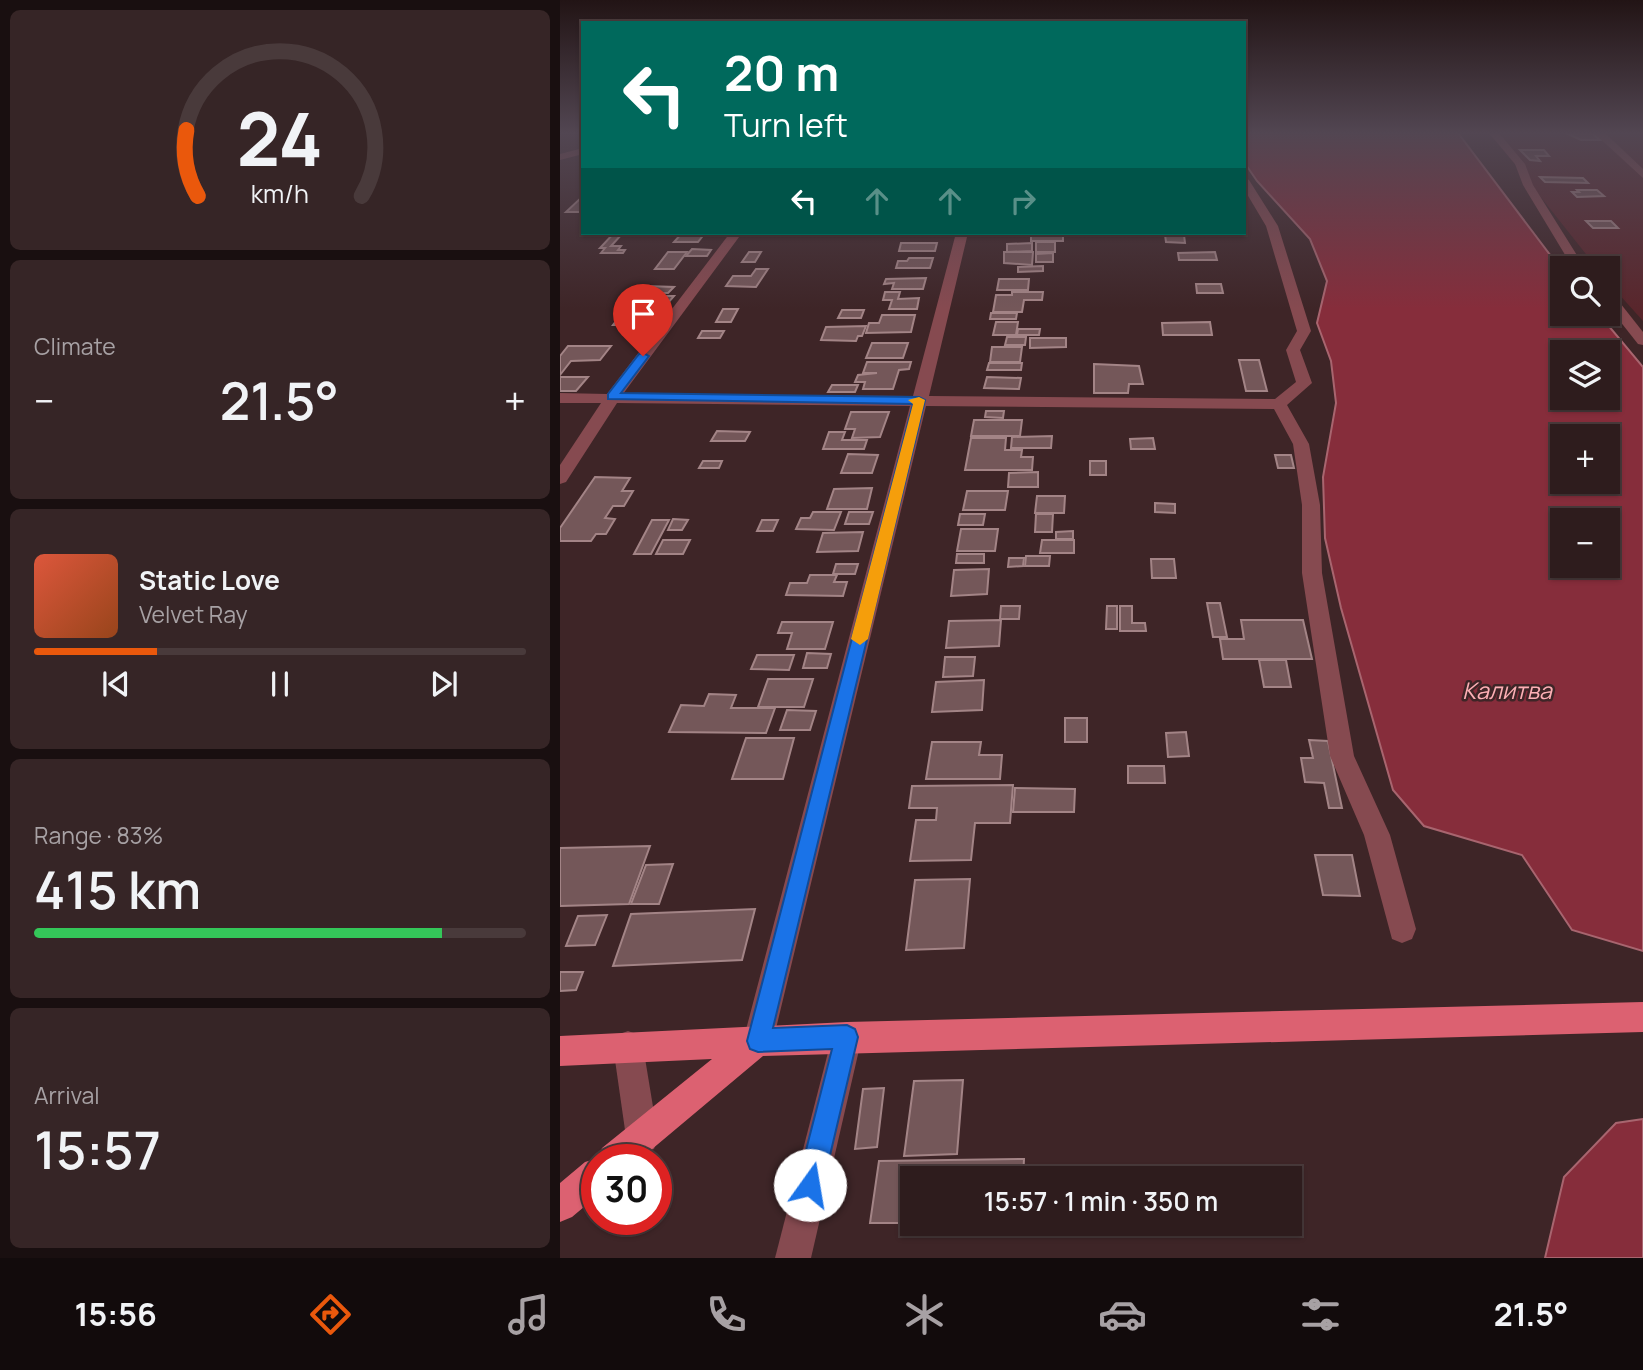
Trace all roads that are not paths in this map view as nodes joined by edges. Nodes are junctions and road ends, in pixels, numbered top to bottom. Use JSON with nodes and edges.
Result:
{"nodes":[{"id":1,"x":1251,"y":192,"type":"edge"},
{"id":2,"x":1532,"y":192,"type":"edge"},
{"id":3,"x":734,"y":235,"type":"edge"},
{"id":4,"x":961,"y":235,"type":"edge"},
{"id":5,"x":1572,"y":256,"type":"edge"},
{"id":6,"x":1620,"y":312,"type":"edge"},
{"id":7,"x":1643,"y":341,"type":"edge"},
{"id":8,"x":612,"y":397,"type":"junction"},
{"id":9,"x":560,"y":398,"type":"edge"},
{"id":10,"x":919,"y":400,"type":"junction"},
{"id":11,"x":1279,"y":404,"type":"junction"},
{"id":12,"x":560,"y":478,"type":"edge"},
{"id":13,"x":1402,"y":929,"type":"dead end"},
{"id":14,"x":1643,"y":1017,"type":"edge"},
{"id":15,"x":847,"y":1037,"type":"junction"},
{"id":16,"x":758,"y":1041,"type":"junction"},
{"id":17,"x":628,"y":1046,"type":"junction"},
{"id":18,"x":560,"y":1051,"type":"edge"},
{"id":19,"x":642,"y":1137,"type":"junction"},
{"id":20,"x":633,"y":1144,"type":"edge"},
{"id":21,"x":581,"y":1187,"type":"edge"},
{"id":22,"x":560,"y":1205,"type":"edge"},
{"id":23,"x":793,"y":1258,"type":"edge"}],
"edges":[{"from":1,"to":11,"type":"street"},
{"from":2,"to":5,"type":"street"},
{"from":3,"to":8,"type":"street"},
{"from":4,"to":10,"type":"street"},
{"from":6,"to":7,"type":"street"},
{"from":8,"to":9,"type":"street"},
{"from":8,"to":10,"type":"street"},
{"from":8,"to":12,"type":"street"},
{"from":10,"to":11,"type":"street"},
{"from":10,"to":16,"type":"street"},
{"from":11,"to":13,"type":"street"},
{"from":14,"to":15,"type":"main road"},
{"from":15,"to":16,"type":"main road"},
{"from":15,"to":23,"type":"street"},
{"from":16,"to":17,"type":"main road"},
{"from":16,"to":19,"type":"main road"},
{"from":17,"to":18,"type":"main road"},
{"from":17,"to":19,"type":"street"},
{"from":19,"to":20,"type":"main road"},
{"from":21,"to":22,"type":"main road"}]}
